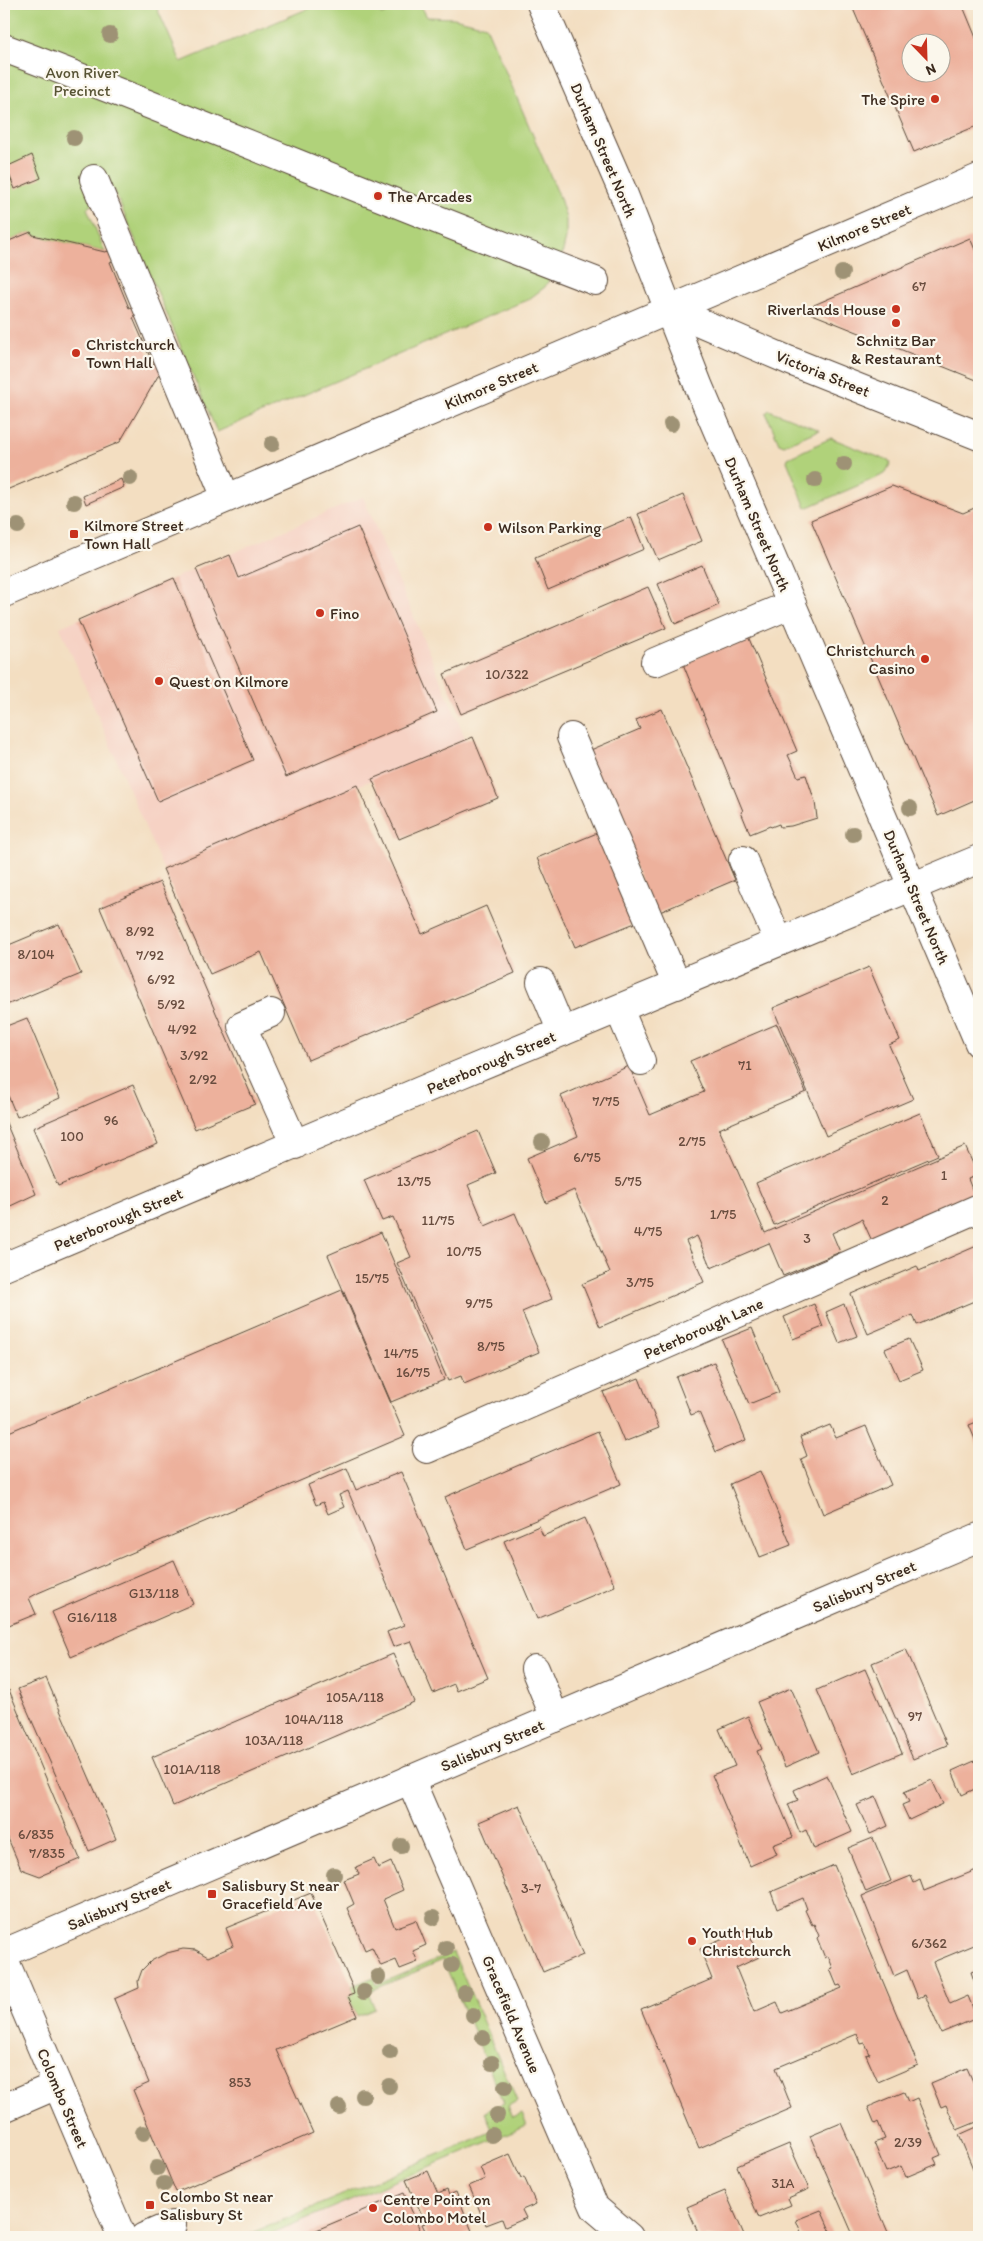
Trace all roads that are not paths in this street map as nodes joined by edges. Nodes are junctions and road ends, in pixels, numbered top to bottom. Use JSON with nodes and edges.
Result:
{"nodes":[{"id":1,"x":541,"y":4,"type":"edge"},
{"id":2,"x":4,"y":48,"type":"edge"},
{"id":3,"x":979,"y":178,"type":"edge"},
{"id":4,"x":94,"y":179,"type":"dead end"},
{"id":5,"x":595,"y":281,"type":"dead end"},
{"id":6,"x":668,"y":309,"type":"junction"},
{"id":7,"x":979,"y":436,"type":"edge"},
{"id":8,"x":226,"y":498,"type":"junction"},
{"id":9,"x":4,"y":593,"type":"edge"},
{"id":10,"x":792,"y":604,"type":"junction"},
{"id":11,"x":655,"y":662,"type":"dead end"},
{"id":12,"x":571,"y":736,"type":"dead end"},
{"id":13,"x":979,"y":859,"type":"edge"},
{"id":14,"x":743,"y":860,"type":"dead end"},
{"id":15,"x":913,"y":887,"type":"junction"},
{"id":16,"x":779,"y":942,"type":"junction"},
{"id":17,"x":541,"y":982,"type":"dead end"},
{"id":18,"x":677,"y":985,"type":"junction"},
{"id":19,"x":619,"y":1009,"type":"junction"},
{"id":20,"x":271,"y":1013,"type":"dead end"},
{"id":21,"x":562,"y":1032,"type":"junction"},
{"id":22,"x":979,"y":1043,"type":"edge"},
{"id":23,"x":640,"y":1060,"type":"dead end"},
{"id":24,"x":295,"y":1145,"type":"junction"},
{"id":25,"x":979,"y":1208,"type":"edge"},
{"id":26,"x":4,"y":1267,"type":"edge"},
{"id":27,"x":427,"y":1449,"type":"dead end"},
{"id":28,"x":979,"y":1537,"type":"edge"},
{"id":29,"x":535,"y":1669,"type":"dead end"},
{"id":30,"x":555,"y":1718,"type":"junction"},
{"id":31,"x":410,"y":1780,"type":"junction"},
{"id":32,"x":4,"y":1953,"type":"edge"},
{"id":33,"x":4,"y":1959,"type":"edge"},
{"id":34,"x":57,"y":2085,"type":"junction"},
{"id":35,"x":6,"y":2107,"type":"dead end"},
{"id":36,"x":172,"y":2225,"type":"dead end"},
{"id":37,"x":122,"y":2237,"type":"edge"},
{"id":38,"x":144,"y":2237,"type":"edge"},
{"id":39,"x":628,"y":2237,"type":"edge"}],
"edges":[{"from":1,"to":6,"type":"street","name":"Durham Street North"},
{"from":2,"to":5,"type":"street"},
{"from":3,"to":6,"type":"street","name":"Kilmore Street"},
{"from":4,"to":8,"type":"street"},
{"from":6,"to":7,"type":"street","name":"Victoria Street"},
{"from":6,"to":8,"type":"street","name":"Kilmore Street"},
{"from":6,"to":10,"type":"street","name":"Durham Street North"},
{"from":8,"to":9,"type":"street","name":"Kilmore Street"},
{"from":10,"to":11,"type":"street"},
{"from":10,"to":15,"type":"street","name":"Durham Street North"},
{"from":12,"to":18,"type":"street"},
{"from":13,"to":15,"type":"street","name":"Peterborough Street"},
{"from":14,"to":16,"type":"street"},
{"from":15,"to":16,"type":"street","name":"Peterborough Street"},
{"from":15,"to":22,"type":"street","name":"Durham Street North"},
{"from":16,"to":18,"type":"street","name":"Peterborough Street"},
{"from":17,"to":21,"type":"street"},
{"from":18,"to":19,"type":"street","name":"Peterborough Street"},
{"from":19,"to":21,"type":"street","name":"Peterborough Street"},
{"from":19,"to":23,"type":"street"},
{"from":20,"to":24,"type":"street"},
{"from":21,"to":24,"type":"street","name":"Peterborough Street"},
{"from":24,"to":26,"type":"street","name":"Peterborough Street"},
{"from":25,"to":27,"type":"street","name":"Peterborough Lane"},
{"from":28,"to":30,"type":"street","name":"Salisbury Street"},
{"from":29,"to":30,"type":"street"},
{"from":30,"to":31,"type":"street","name":"Salisbury Street"},
{"from":31,"to":32,"type":"street","name":"Salisbury Street"},
{"from":31,"to":39,"type":"street","name":"Gracefield Avenue"},
{"from":33,"to":34,"type":"street","name":"Colombo Street"},
{"from":34,"to":35,"type":"street"},
{"from":34,"to":37,"type":"street","name":"Colombo Street"},
{"from":36,"to":38,"type":"street"}]}
